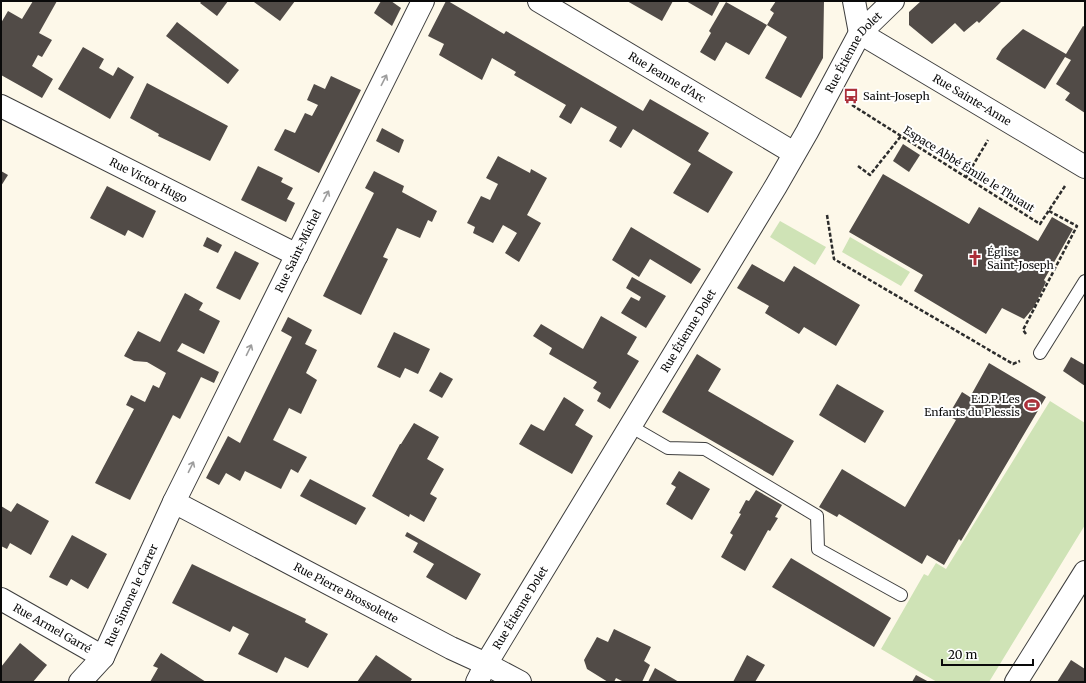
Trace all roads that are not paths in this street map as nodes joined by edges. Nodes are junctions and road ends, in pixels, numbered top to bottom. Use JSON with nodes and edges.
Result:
{"nodes":[{"id":1,"x":423,"y":1,"type":"edge"},
{"id":2,"x":539,"y":1,"type":"edge"},
{"id":3,"x":854,"y":1,"type":"edge"},
{"id":4,"x":893,"y":1,"type":"edge"},
{"id":5,"x":860,"y":33,"type":"junction"},
{"id":6,"x":1,"y":106,"type":"edge"},
{"id":7,"x":794,"y":153,"type":"junction"},
{"id":8,"x":1083,"y":166,"type":"edge"},
{"id":9,"x":297,"y":255,"type":"junction"},
{"id":10,"x":1085,"y":281,"type":"edge"},
{"id":11,"x":1040,"y":352,"type":"road end"},
{"id":12,"x":630,"y":426,"type":"junction"},
{"id":13,"x":174,"y":502,"type":"junction"},
{"id":14,"x":1085,"y":572,"type":"edge"},
{"id":15,"x":901,"y":595,"type":"dead end"},
{"id":16,"x":1,"y":599,"type":"edge"},
{"id":17,"x":103,"y":657,"type":"junction"},
{"id":18,"x":481,"y":673,"type":"edge"},
{"id":19,"x":80,"y":682,"type":"edge"},
{"id":20,"x":520,"y":682,"type":"edge"},
{"id":21,"x":1016,"y":682,"type":"edge"}],
"edges":[{"from":9,"to":1,"type":"street","name":"Rue Saint-Michel","one_way":true},
{"from":2,"to":7,"type":"street","name":"Rue Jeanne d'Arc"},
{"from":3,"to":5,"type":"street"},
{"from":4,"to":5,"type":"street","name":"Rue Étienne Dolet"},
{"from":5,"to":7,"type":"street","name":"Rue Étienne Dolet"},
{"from":5,"to":8,"type":"street","name":"Rue Sainte-Anne"},
{"from":6,"to":9,"type":"street","name":"Rue Victor Hugo"},
{"from":7,"to":12,"type":"street","name":"Rue Étienne Dolet"},
{"from":13,"to":9,"type":"street","name":"Rue Saint-Michel","one_way":true},
{"from":10,"to":11,"type":"lane"},
{"from":12,"to":15,"type":"lane"},
{"from":12,"to":18,"type":"street","name":"Rue Étienne Dolet"},
{"from":13,"to":17,"type":"street","name":"Rue Simone le Carrer"},
{"from":13,"to":18,"type":"street","name":"Rue Pierre Brossolette"},
{"from":14,"to":21,"type":"street"},
{"from":16,"to":17,"type":"street","name":"Rue Armel Garré"},
{"from":17,"to":19,"type":"street","name":"Rue Simone le Carrer"},
{"from":18,"to":20,"type":"street","name":"Rue Pierre Brossolette"}]}
